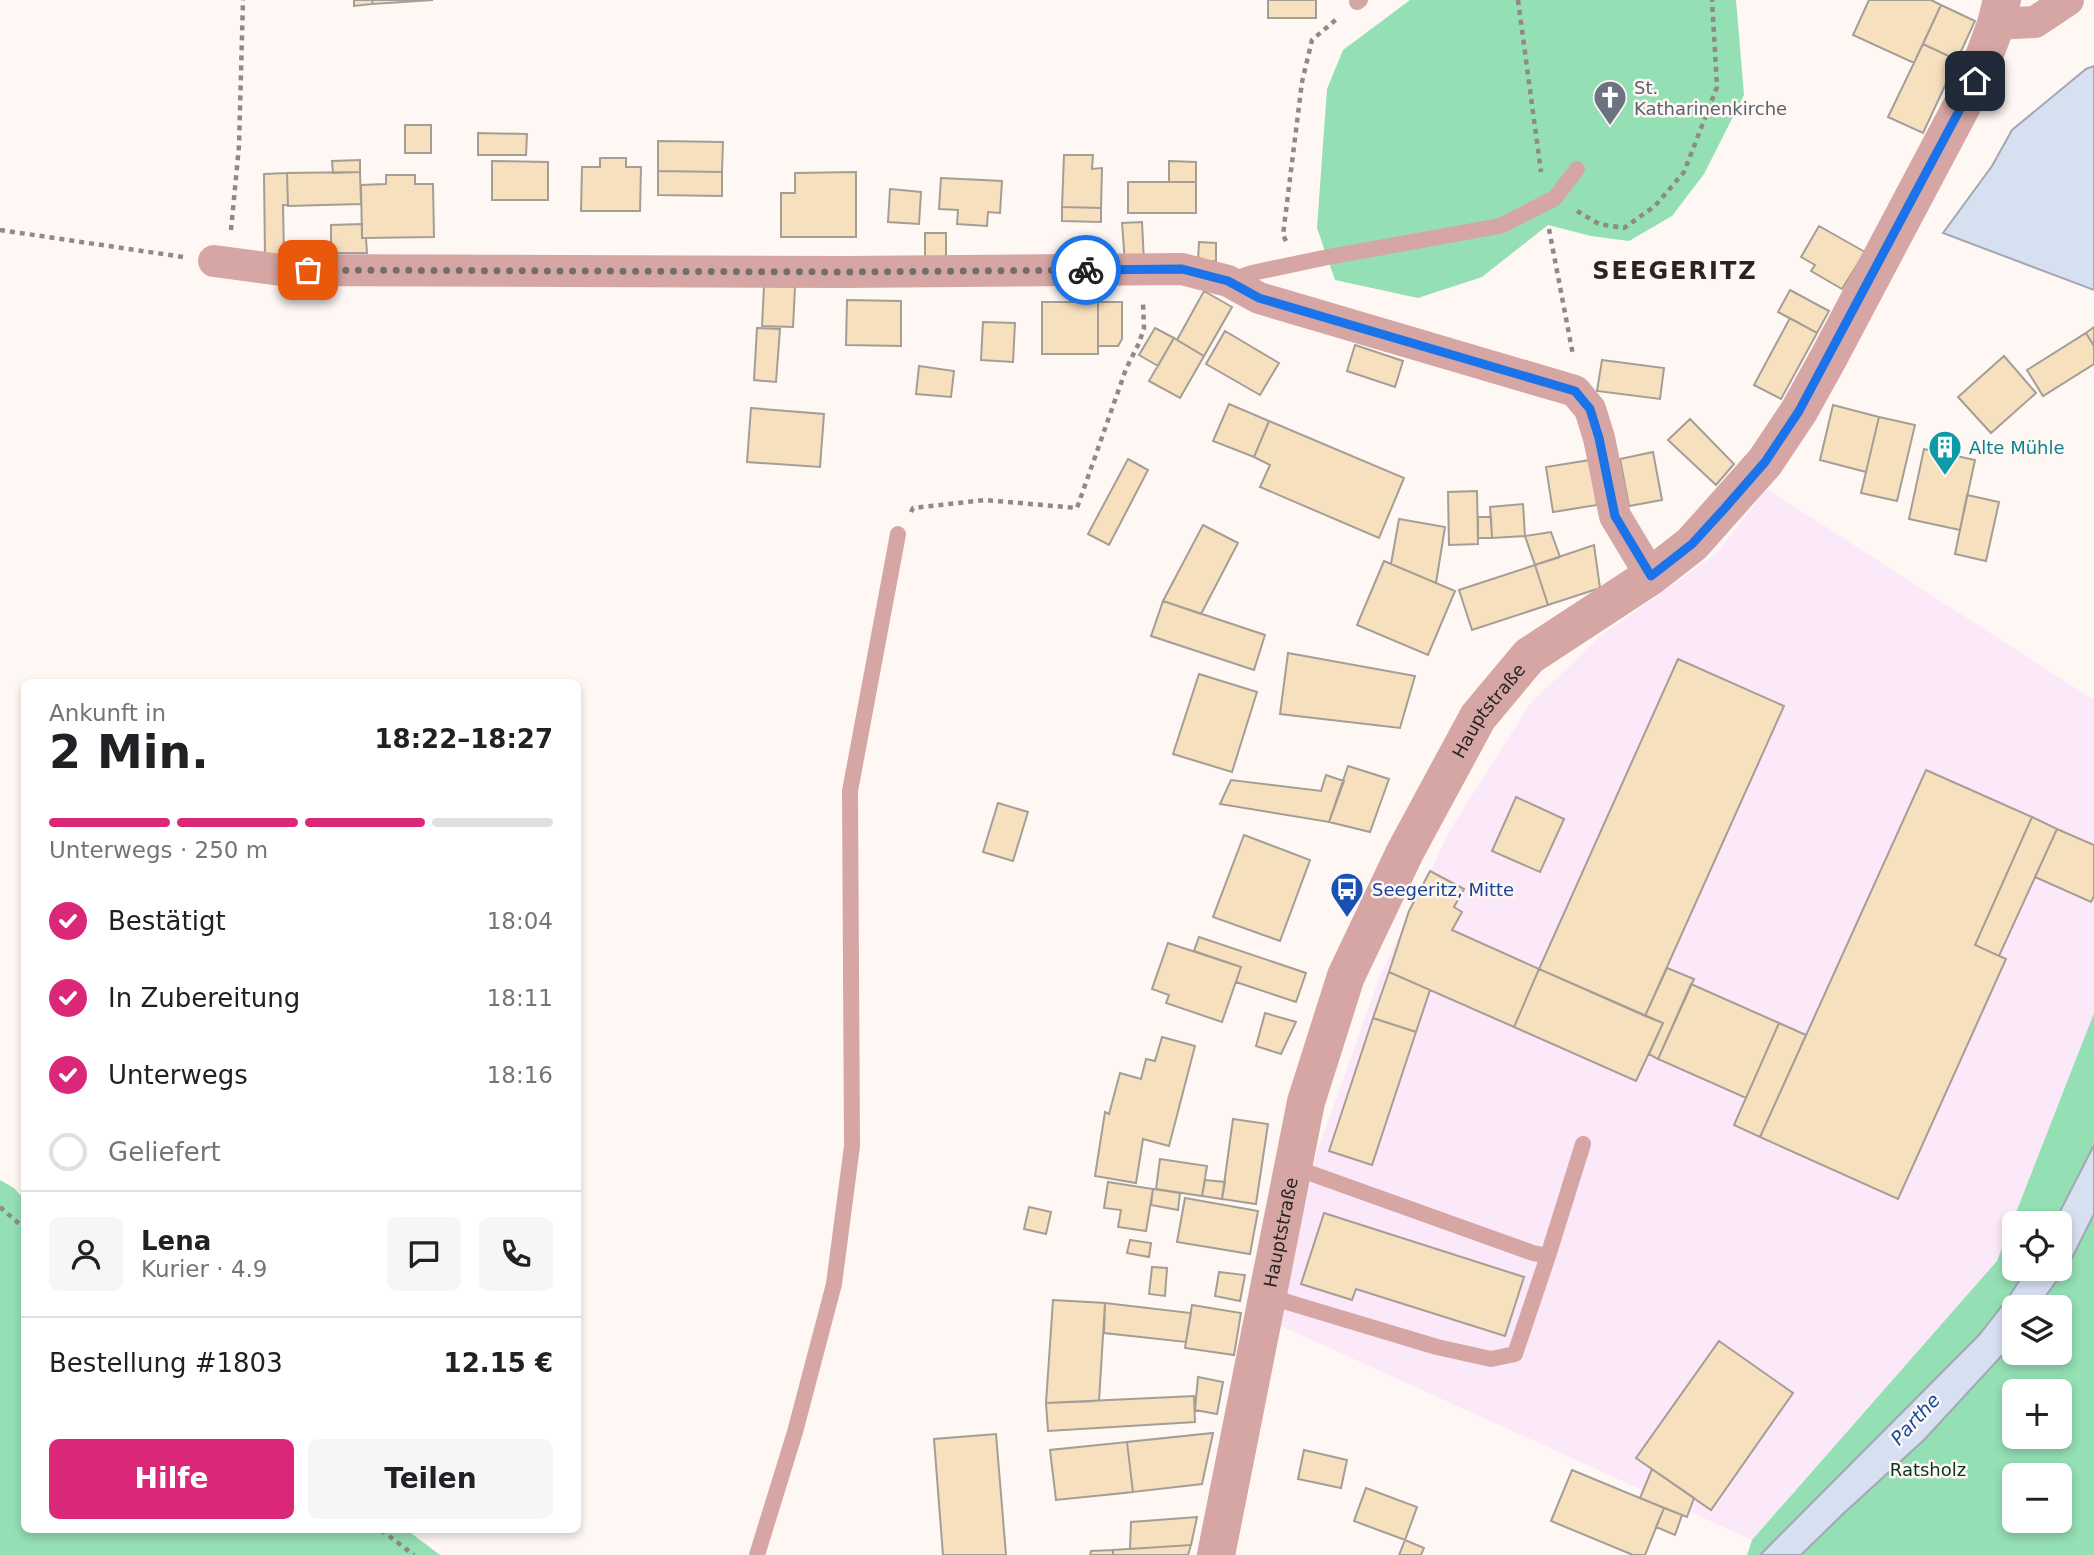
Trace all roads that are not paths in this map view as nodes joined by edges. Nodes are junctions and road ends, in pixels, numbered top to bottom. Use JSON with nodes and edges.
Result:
{"nodes":[{"id":1,"x":2068,"y":0,"type":"edge"},
{"id":2,"x":1999,"y":12,"type":"edge"},
{"id":3,"x":1577,"y":169,"type":"dead end"},
{"id":4,"x":220,"y":262,"type":"road end"},
{"id":5,"x":1228,"y":281,"type":"junction"},
{"id":6,"x":898,"y":534,"type":"road end"},
{"id":7,"x":1651,"y":576,"type":"junction"},
{"id":8,"x":1583,"y":1144,"type":"dead end"},
{"id":9,"x":1293,"y":1167,"type":"junction"},
{"id":10,"x":1548,"y":1256,"type":"junction"},
{"id":11,"x":1267,"y":1296,"type":"junction"},
{"id":12,"x":757,"y":1555,"type":"edge"},
{"id":13,"x":1216,"y":1555,"type":"edge"}],
"edges":[{"from":1,"to":2,"type":"street"},
{"from":2,"to":7,"type":"street","name":"Hauptstraße"},
{"from":3,"to":5,"type":"lane"},
{"from":4,"to":5,"type":"street"},
{"from":5,"to":7,"type":"street"},
{"from":6,"to":12,"type":"lane"},
{"from":7,"to":9,"type":"street","name":"Hauptstraße"},
{"from":8,"to":10,"type":"lane"},
{"from":9,"to":10,"type":"lane"},
{"from":9,"to":11,"type":"street","name":"Hauptstraße"},
{"from":10,"to":11,"type":"lane"},
{"from":11,"to":13,"type":"street","name":"Hauptstraße"}]}
